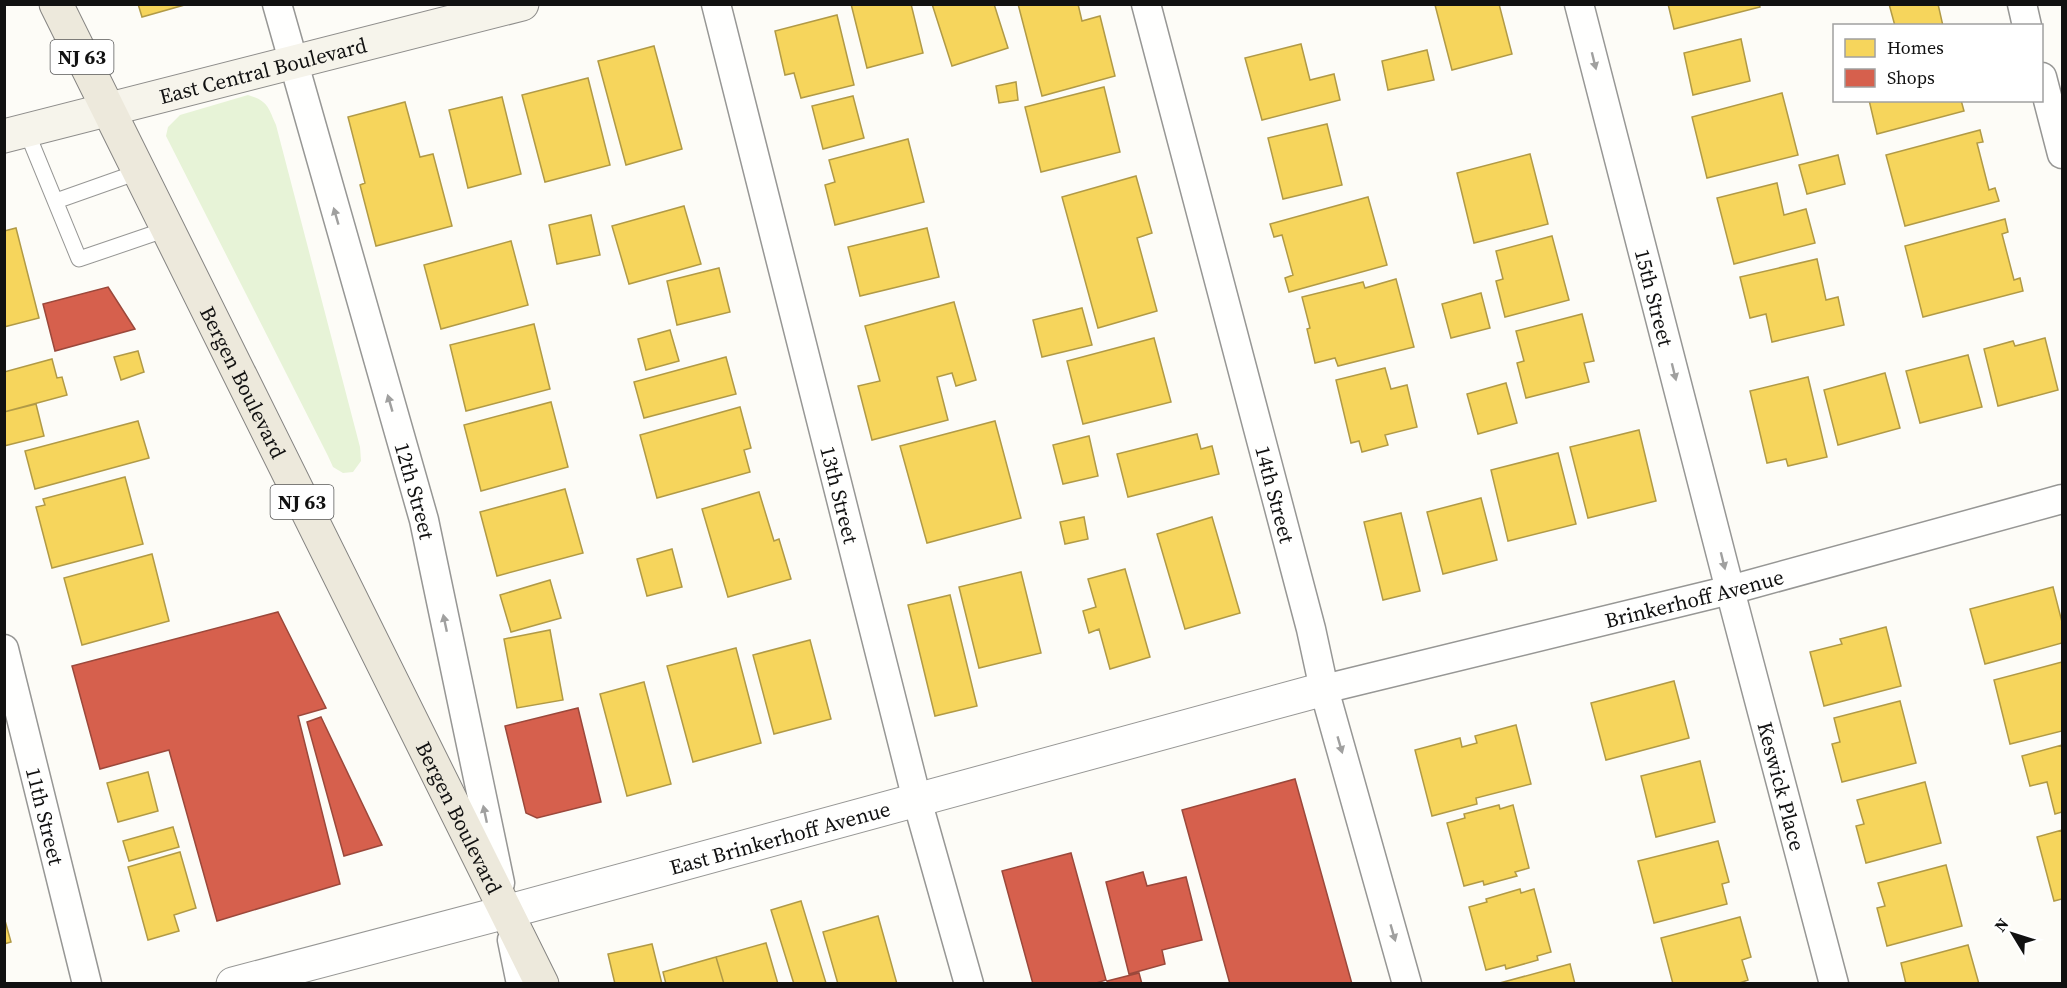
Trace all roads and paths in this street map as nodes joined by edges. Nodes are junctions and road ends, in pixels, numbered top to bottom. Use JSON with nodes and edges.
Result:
{"nodes":[{"id":1,"x":56,"y":4,"type":"edge"},
{"id":2,"x":277,"y":4,"type":"edge"},
{"id":3,"x":522,"y":4,"type":"edge"},
{"id":4,"x":716,"y":4,"type":"edge"},
{"id":5,"x":1146,"y":4,"type":"edge"},
{"id":6,"x":1580,"y":4,"type":"edge"},
{"id":7,"x":2022,"y":4,"type":"edge"},
{"id":8,"x":2027,"y":24,"type":"edge"},
{"id":9,"x":292,"y":62,"type":"junction"},
{"id":10,"x":2043,"y":81,"type":"edge"},
{"id":11,"x":109,"y":109,"type":"junction"},
{"id":12,"x":15,"y":133,"type":"edge"},
{"id":13,"x":2062,"y":154,"type":"edge"},
{"id":14,"x":138,"y":172,"type":"junction"},
{"id":15,"x":56,"y":201,"type":"junction"},
{"id":16,"x":167,"y":229,"type":"junction"},
{"id":17,"x":2062,"y":499,"type":"edge"},
{"id":18,"x":1730,"y":590,"type":"junction"},
{"id":19,"x":4,"y":649,"type":"edge"},
{"id":20,"x":1324,"y":689,"type":"junction"},
{"id":21,"x":917,"y":800,"type":"junction"},
{"id":22,"x":506,"y":912,"type":"junction"},
{"id":23,"x":87,"y":984,"type":"edge"},
{"id":24,"x":233,"y":984,"type":"edge"},
{"id":25,"x":521,"y":984,"type":"edge"},
{"id":26,"x":542,"y":984,"type":"edge"},
{"id":27,"x":969,"y":984,"type":"edge"},
{"id":28,"x":1407,"y":984,"type":"edge"},
{"id":29,"x":1834,"y":984,"type":"edge"}],
"edges":[{"from":1,"to":11,"type":"main road","name":"Bergen Boulevard","number":"NJ 63"},
{"from":2,"to":9,"type":"street","name":"12th Street"},
{"from":3,"to":9,"type":"main road","name":"East Central Boulevard"},
{"from":4,"to":21,"type":"street","name":"13th Street"},
{"from":5,"to":20,"type":"street","name":"14th Street"},
{"from":6,"to":18,"type":"street","name":"15th Street","one_way":true},
{"from":7,"to":8,"type":"street"},
{"from":9,"to":11,"type":"main road","name":"East Central Boulevard"},
{"from":22,"to":9,"type":"street","name":"12th Street","one_way":true},
{"from":10,"to":13,"type":"street"},
{"from":11,"to":12,"type":"main road","name":"East Central Boulevard"},
{"from":11,"to":14,"type":"main road","name":"Bergen Boulevard","number":"NJ 63"},
{"from":12,"to":15,"type":"lane"},
{"from":14,"to":15,"type":"lane"},
{"from":14,"to":16,"type":"main road","name":"Bergen Boulevard","number":"NJ 63"},
{"from":15,"to":16,"type":"lane"},
{"from":16,"to":22,"type":"main road","name":"Bergen Boulevard","number":"NJ 63"},
{"from":17,"to":18,"type":"street","name":"Brinkerhoff Avenue"},
{"from":18,"to":20,"type":"street","name":"Brinkerhoff Avenue"},
{"from":18,"to":29,"type":"street","name":"Keswick Place"},
{"from":19,"to":23,"type":"street","name":"11th Street"},
{"from":20,"to":21,"type":"street","name":"East Brinkerhoff Avenue"},
{"from":20,"to":28,"type":"street","name":"14th Street","one_way":true},
{"from":21,"to":22,"type":"street","name":"East Brinkerhoff Avenue"},
{"from":21,"to":27,"type":"street","name":"13th Street"},
{"from":22,"to":24,"type":"street","name":"East Brinkerhoff Avenue"},
{"from":22,"to":25,"type":"street","name":"12th Street"},
{"from":22,"to":26,"type":"main road","name":"Bergen Boulevard","number":"NJ 63"}]}
